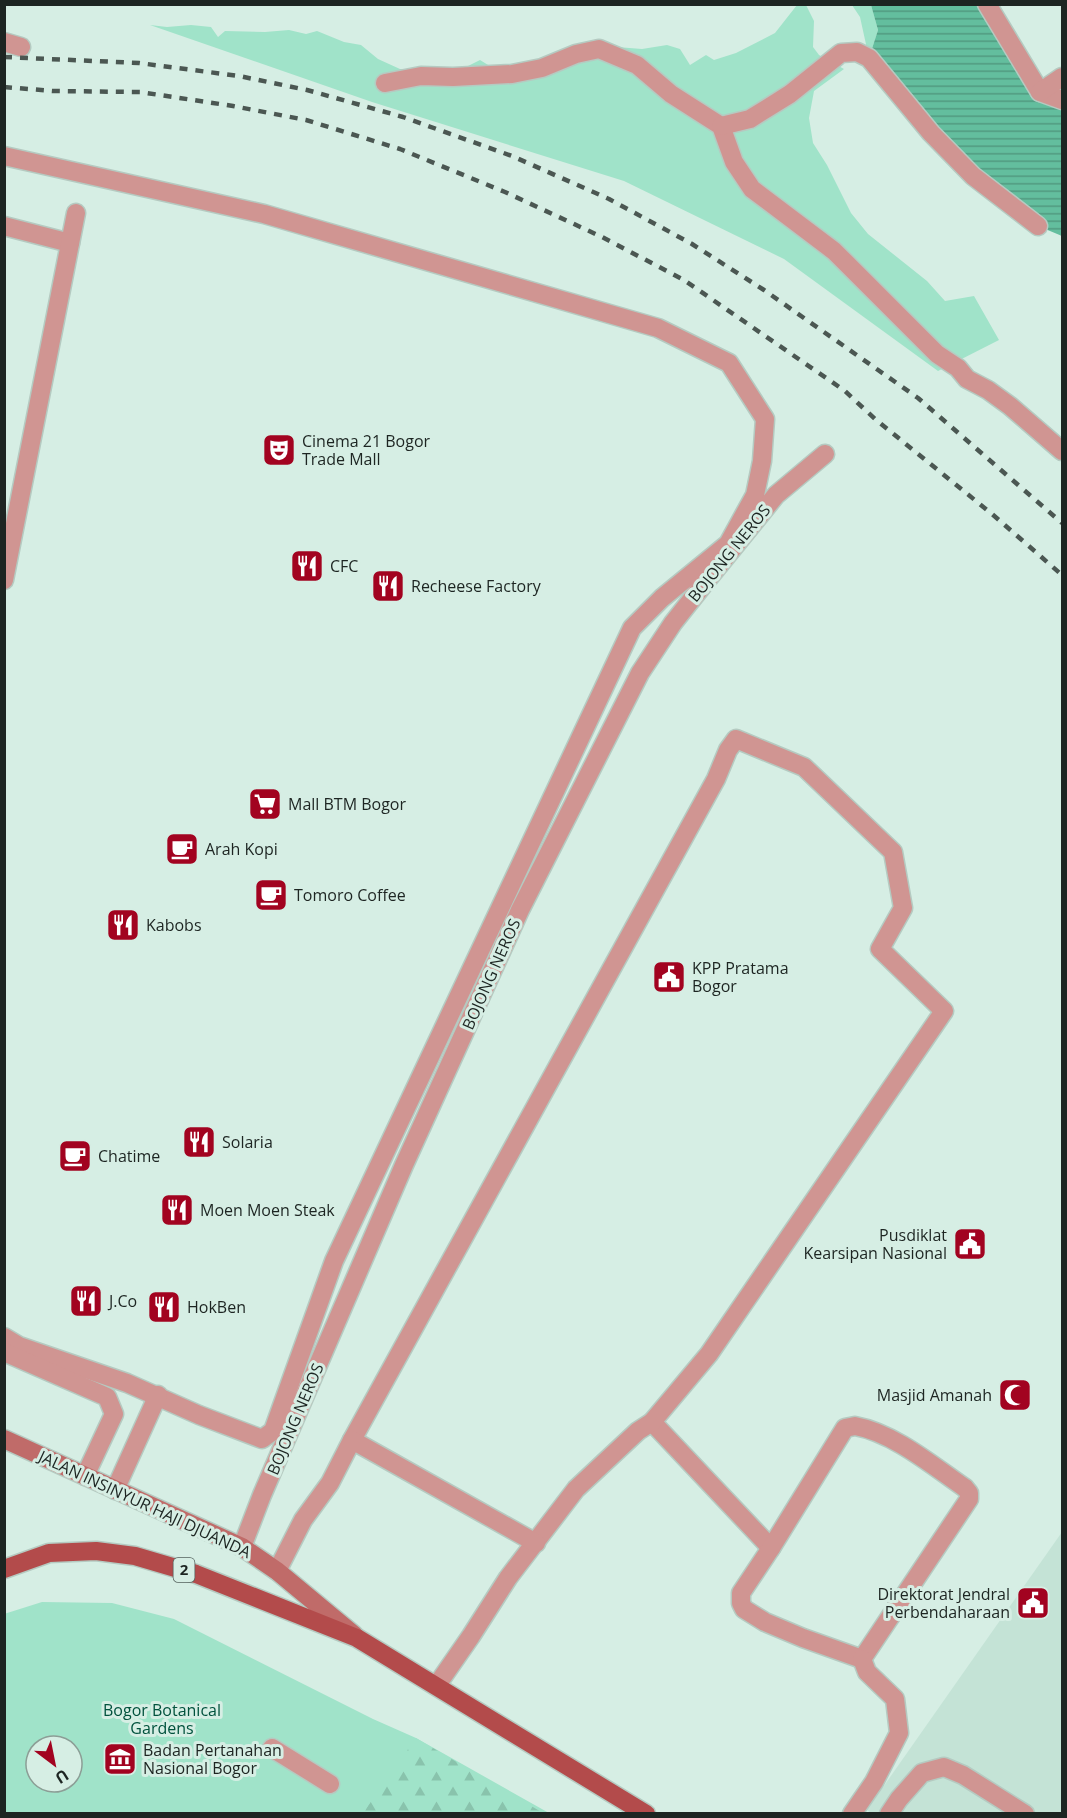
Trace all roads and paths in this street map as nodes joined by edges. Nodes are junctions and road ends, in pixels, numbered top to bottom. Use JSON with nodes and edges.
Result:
{"nodes":[{"id":1,"x":987,"y":4,"type":"edge"},
{"id":2,"x":1062,"y":77,"type":"edge"},
{"id":3,"x":386,"y":83,"type":"dead end"},
{"id":4,"x":1040,"y":92,"type":"junction"},
{"id":5,"x":1062,"y":100,"type":"edge"},
{"id":6,"x":721,"y":126,"type":"junction"},
{"id":7,"x":4,"y":156,"type":"edge"},
{"id":8,"x":76,"y":213,"type":"dead end"},
{"id":9,"x":4,"y":226,"type":"edge"},
{"id":10,"x":1038,"y":226,"type":"dead end"},
{"id":11,"x":70,"y":243,"type":"junction"},
{"id":12,"x":1062,"y":451,"type":"edge"},
{"id":13,"x":825,"y":454,"type":"dead end"},
{"id":14,"x":4,"y":580,"type":"edge"},
{"id":15,"x":4,"y":1337,"type":"edge"},
{"id":16,"x":4,"y":1352,"type":"edge"},
{"id":17,"x":158,"y":1395,"type":"junction"},
{"id":18,"x":652,"y":1422,"type":"junction"},
{"id":19,"x":351,"y":1440,"type":"junction"},
{"id":20,"x":8,"y":1442,"type":"edge"},
{"id":21,"x":86,"y":1476,"type":"junction"},
{"id":22,"x":115,"y":1490,"type":"junction"},
{"id":23,"x":536,"y":1543,"type":"junction"},
{"id":24,"x":242,"y":1547,"type":"junction"},
{"id":25,"x":771,"y":1548,"type":"junction"},
{"id":26,"x":4,"y":1569,"type":"edge"},
{"id":27,"x":278,"y":1570,"type":"junction"},
{"id":28,"x":357,"y":1638,"type":"junction"},
{"id":29,"x":862,"y":1659,"type":"junction"},
{"id":30,"x":437,"y":1685,"type":"junction"},
{"id":31,"x":272,"y":1748,"type":"dead end"},
{"id":32,"x":330,"y":1784,"type":"dead end"},
{"id":33,"x":646,"y":1814,"type":"edge"},
{"id":34,"x":852,"y":1814,"type":"edge"},
{"id":35,"x":889,"y":1814,"type":"edge"},
{"id":36,"x":1025,"y":1814,"type":"edge"}],
"edges":[{"from":1,"to":4,"type":"street"},
{"from":2,"to":4,"type":"street"},
{"from":3,"to":6,"type":"street"},
{"from":4,"to":5,"type":"street"},
{"from":6,"to":10,"type":"street"},
{"from":6,"to":12,"type":"street"},
{"from":7,"to":17,"type":"street"},
{"from":8,"to":11,"type":"street"},
{"from":9,"to":11,"type":"street"},
{"from":11,"to":14,"type":"street"},
{"from":13,"to":24,"type":"street","name":"BOJONG NEROS"},
{"from":15,"to":17,"type":"street"},
{"from":16,"to":21,"type":"street"},
{"from":17,"to":22,"type":"street"},
{"from":18,"to":19,"type":"street"},
{"from":18,"to":23,"type":"street"},
{"from":18,"to":25,"type":"street"},
{"from":19,"to":23,"type":"street"},
{"from":19,"to":27,"type":"street"},
{"from":20,"to":21,"type":"main road","name":"JALAN INSINYUR HAJI DJUANDA"},
{"from":21,"to":22,"type":"main road","name":"JALAN INSINYUR HAJI DJUANDA"},
{"from":22,"to":24,"type":"main road","name":"JALAN INSINYUR HAJI DJUANDA"},
{"from":23,"to":30,"type":"street"},
{"from":24,"to":27,"type":"main road","name":"JALAN INSINYUR HAJI DJUANDA"},
{"from":25,"to":29,"type":"street"},
{"from":25,"to":29,"type":"street"},
{"from":26,"to":28,"type":"main road","name":"JALAN INSINYUR HAJI DJUANDA","number":"2"},
{"from":27,"to":28,"type":"main road","name":"JALAN INSINYUR HAJI DJUANDA"},
{"from":28,"to":30,"type":"main road","name":"JALAN INSINYUR HAJI DJUANDA","number":"2"},
{"from":29,"to":34,"type":"street"},
{"from":30,"to":33,"type":"main road","name":"JALAN INSINYUR HAJI DJUANDA","number":"2"},
{"from":31,"to":32,"type":"street"},
{"from":35,"to":36,"type":"street"}]}
